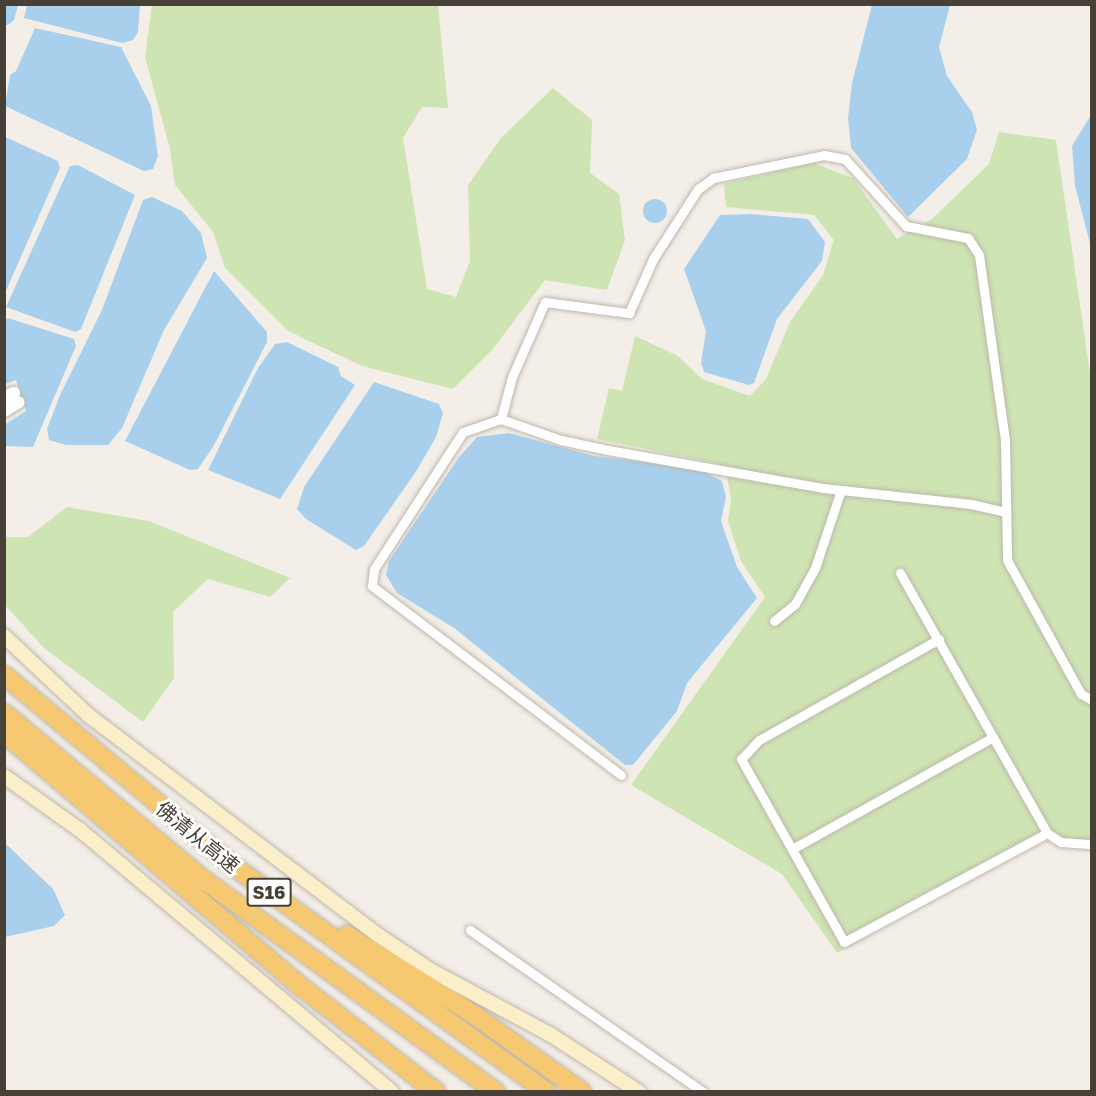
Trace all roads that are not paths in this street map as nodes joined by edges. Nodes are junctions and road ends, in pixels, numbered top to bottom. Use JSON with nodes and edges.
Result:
{"nodes":[{"id":1,"x":13,"y":397,"type":"edge"},
{"id":2,"x":4,"y":411,"type":"edge"},
{"id":3,"x":501,"y":419,"type":"junction"},
{"id":4,"x":841,"y":490,"type":"junction"},
{"id":5,"x":1006,"y":512,"type":"junction"},
{"id":6,"x":900,"y":573,"type":"dead end"},
{"id":7,"x":774,"y":621,"type":"dead end"},
{"id":8,"x":4,"y":636,"type":"edge"},
{"id":9,"x":939,"y":639,"type":"junction"},
{"id":10,"x":4,"y":675,"type":"edge"},
{"id":11,"x":1092,"y":699,"type":"edge"},
{"id":12,"x":4,"y":713,"type":"edge"},
{"id":13,"x":4,"y":733,"type":"edge"},
{"id":14,"x":993,"y":736,"type":"junction"},
{"id":15,"x":621,"y":775,"type":"dead end"},
{"id":16,"x":4,"y":776,"type":"edge"},
{"id":17,"x":1047,"y":833,"type":"junction"},
{"id":18,"x":1092,"y":844,"type":"edge"},
{"id":19,"x":792,"y":849,"type":"junction"},
{"id":20,"x":225,"y":860,"type":"junction"},
{"id":21,"x":470,"y":930,"type":"dead end"},
{"id":22,"x":392,"y":1092,"type":"edge"},
{"id":23,"x":436,"y":1092,"type":"edge"},
{"id":24,"x":496,"y":1092,"type":"edge"},
{"id":25,"x":547,"y":1092,"type":"edge"},
{"id":26,"x":582,"y":1092,"type":"edge"},
{"id":27,"x":639,"y":1092,"type":"edge"},
{"id":28,"x":703,"y":1092,"type":"edge"}],
"edges":[{"from":1,"to":2,"type":"street"},
{"from":3,"to":4,"type":"street"},
{"from":3,"to":5,"type":"street"},
{"from":3,"to":15,"type":"street"},
{"from":4,"to":5,"type":"street"},
{"from":4,"to":7,"type":"street"},
{"from":5,"to":11,"type":"street"},
{"from":6,"to":9,"type":"street"},
{"from":8,"to":27,"type":"main road"},
{"from":9,"to":14,"type":"street"},
{"from":9,"to":19,"type":"street"},
{"from":10,"to":20,"type":"highway","name":"佛清从高速","number":"S16"},
{"from":12,"to":24,"type":"highway","name":"佛清从高速","number":"S16"},
{"from":13,"to":23,"type":"highway"},
{"from":14,"to":17,"type":"street"},
{"from":14,"to":19,"type":"street"},
{"from":16,"to":22,"type":"main road"},
{"from":17,"to":18,"type":"street"},
{"from":17,"to":19,"type":"street"},
{"from":20,"to":25,"type":"highway","name":"佛清从高速","number":"S16"},
{"from":20,"to":26,"type":"highway"},
{"from":21,"to":28,"type":"street"}]}
